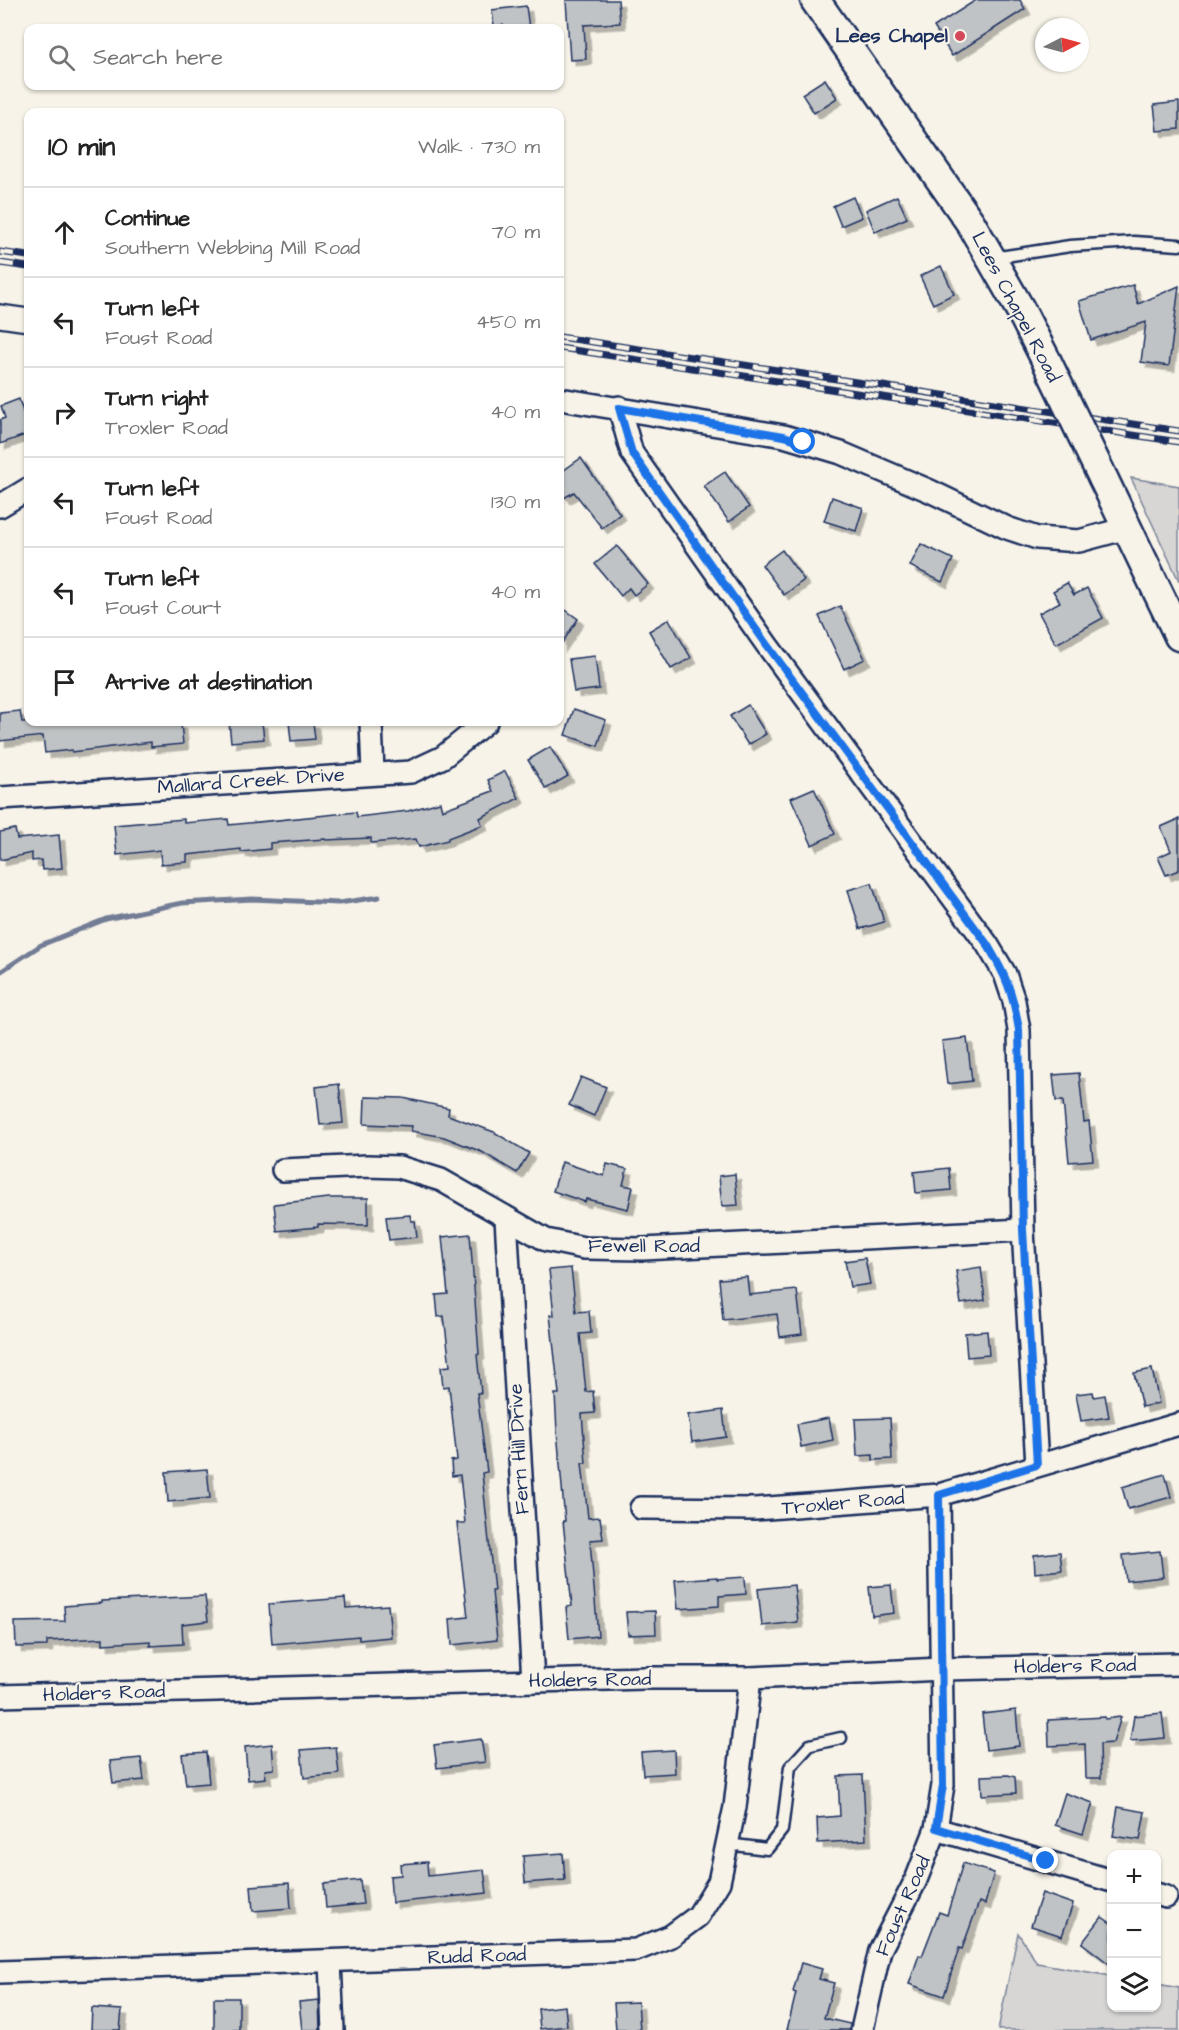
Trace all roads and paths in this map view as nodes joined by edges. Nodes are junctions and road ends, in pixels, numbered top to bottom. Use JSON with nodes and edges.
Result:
{"nodes":[{"id":1,"x":815,"y":0,"type":"edge"},
{"id":2,"x":1179,"y":245,"type":"edge"},
{"id":3,"x":992,"y":258,"type":"junction"},
{"id":4,"x":0,"y":316,"type":"edge"},
{"id":5,"x":24,"y":319,"type":"edge"},
{"id":6,"x":564,"y":400,"type":"edge"},
{"id":7,"x":619,"y":408,"type":"junction"},
{"id":8,"x":24,"y":491,"type":"edge"},
{"id":9,"x":0,"y":506,"type":"edge"},
{"id":10,"x":1127,"y":528,"type":"junction"},
{"id":11,"x":1179,"y":636,"type":"edge"},
{"id":12,"x":371,"y":726,"type":"edge"},
{"id":13,"x":481,"y":726,"type":"edge"},
{"id":14,"x":373,"y":773,"type":"junction"},
{"id":15,"x":0,"y":798,"type":"edge"},
{"id":16,"x":283,"y":1170,"type":"dead end"},
{"id":17,"x":506,"y":1218,"type":"junction"},
{"id":18,"x":1023,"y":1230,"type":"junction"},
{"id":19,"x":1179,"y":1424,"type":"edge"},
{"id":20,"x":1037,"y":1465,"type":"junction"},
{"id":21,"x":939,"y":1495,"type":"junction"},
{"id":22,"x":641,"y":1508,"type":"dead end"},
{"id":23,"x":1179,"y":1664,"type":"edge"},
{"id":24,"x":942,"y":1669,"type":"junction"},
{"id":25,"x":750,"y":1678,"type":"junction"},
{"id":26,"x":532,"y":1681,"type":"junction"},
{"id":27,"x":0,"y":1696,"type":"edge"},
{"id":28,"x":841,"y":1738,"type":"dead end"},
{"id":29,"x":936,"y":1828,"type":"junction"},
{"id":30,"x":727,"y":1844,"type":"junction"},
{"id":31,"x":1107,"y":1879,"type":"edge"},
{"id":32,"x":330,"y":1962,"type":"junction"},
{"id":33,"x":0,"y":1972,"type":"edge"},
{"id":34,"x":866,"y":2029,"type":"edge"},
{"id":35,"x":333,"y":2030,"type":"edge"}],
"edges":[{"from":1,"to":3,"type":"main road","name":"Lees Chapel Road"},
{"from":2,"to":3,"type":"lane"},
{"from":3,"to":10,"type":"main road","name":"Lees Chapel Road","bridge":true},
{"from":4,"to":5,"type":"street"},
{"from":6,"to":7,"type":"street"},
{"from":7,"to":10,"type":"street"},
{"from":7,"to":18,"type":"street"},
{"from":8,"to":9,"type":"street"},
{"from":10,"to":11,"type":"main road","name":"Lees Chapel Road"},
{"from":12,"to":14,"type":"street"},
{"from":13,"to":14,"type":"street","name":"Mallard Creek Drive"},
{"from":14,"to":15,"type":"street","name":"Mallard Creek Drive"},
{"from":16,"to":17,"type":"street","name":"Fewell Road"},
{"from":17,"to":18,"type":"street","name":"Fewell Road"},
{"from":17,"to":26,"type":"street","name":"Fern Hill Drive"},
{"from":18,"to":20,"type":"street"},
{"from":19,"to":20,"type":"street","name":"Troxler Road"},
{"from":20,"to":21,"type":"street","name":"Troxler Road"},
{"from":21,"to":22,"type":"street","name":"Troxler Road"},
{"from":21,"to":24,"type":"street","name":"Foust Road"},
{"from":23,"to":24,"type":"street","name":"Holders Road"},
{"from":24,"to":25,"type":"street","name":"Holders Road"},
{"from":24,"to":29,"type":"street","name":"Foust Road"},
{"from":25,"to":26,"type":"street","name":"Holders Road"},
{"from":25,"to":30,"type":"street","name":"Rudd Road"},
{"from":26,"to":27,"type":"street","name":"Holders Road"},
{"from":28,"to":30,"type":"lane"},
{"from":29,"to":31,"type":"street"},
{"from":29,"to":34,"type":"street","name":"Foust Road"},
{"from":30,"to":32,"type":"street","name":"Rudd Road"},
{"from":32,"to":33,"type":"street","name":"Rudd Road"},
{"from":32,"to":35,"type":"street"}]}
